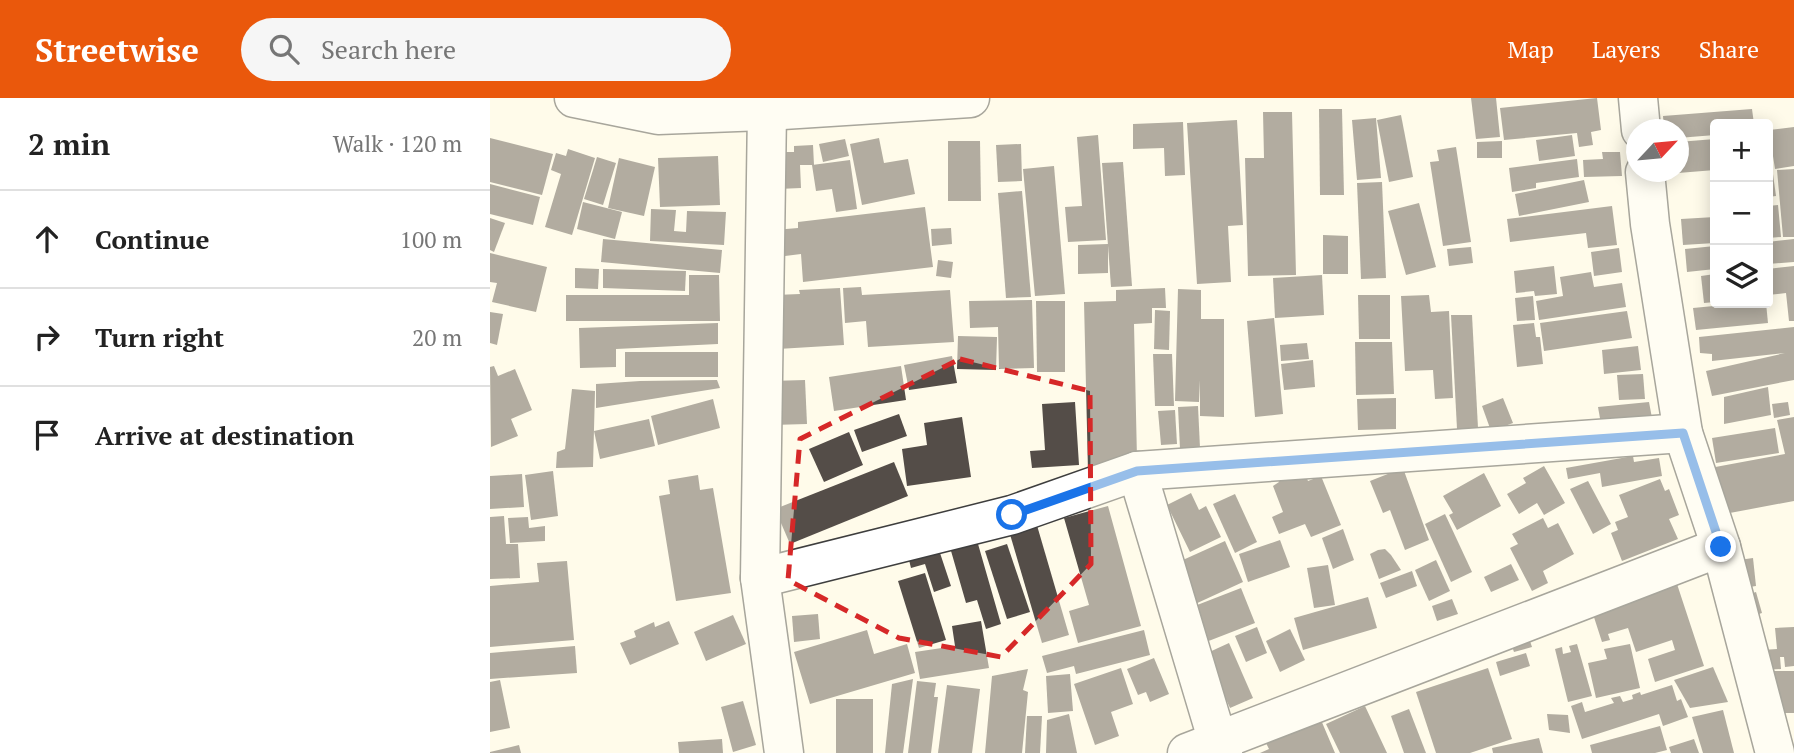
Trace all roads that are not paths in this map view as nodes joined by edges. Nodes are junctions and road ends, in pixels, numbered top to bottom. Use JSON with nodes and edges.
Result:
{"nodes":[{"id":1,"x":574,"y":98,"type":"edge"},
{"id":2,"x":970,"y":98,"type":"edge"},
{"id":3,"x":1638,"y":98,"type":"edge"},
{"id":4,"x":766,"y":111,"type":"junction"},
{"id":5,"x":1640,"y":119,"type":"edge"},
{"id":6,"x":1646,"y":182,"type":"edge"},
{"id":7,"x":1683,"y":433,"type":"junction"},
{"id":8,"x":1137,"y":471,"type":"junction"},
{"id":9,"x":1721,"y":547,"type":"junction"},
{"id":10,"x":760,"y":578,"type":"junction"},
{"id":11,"x":1209,"y":749,"type":"edge"},
{"id":12,"x":784,"y":753,"type":"edge"},
{"id":13,"x":1775,"y":753,"type":"edge"}],
"edges":[{"from":1,"to":4,"type":"street"},
{"from":2,"to":4,"type":"street"},
{"from":3,"to":5,"type":"street"},
{"from":4,"to":10,"type":"street"},
{"from":6,"to":7,"type":"street"},
{"from":7,"to":8,"type":"street"},
{"from":7,"to":9,"type":"street"},
{"from":8,"to":10,"type":"street"},
{"from":8,"to":11,"type":"street"},
{"from":9,"to":11,"type":"street"},
{"from":9,"to":13,"type":"street"},
{"from":10,"to":12,"type":"street"}]}
